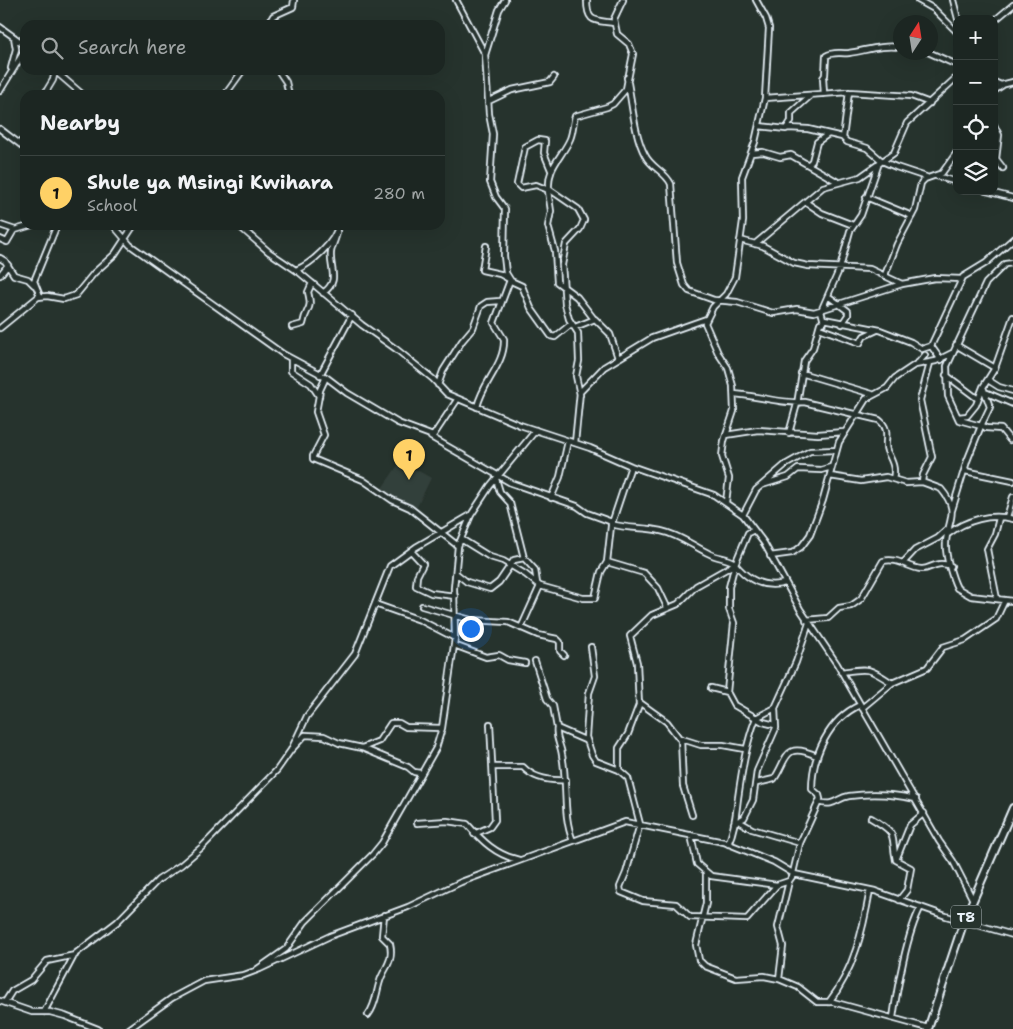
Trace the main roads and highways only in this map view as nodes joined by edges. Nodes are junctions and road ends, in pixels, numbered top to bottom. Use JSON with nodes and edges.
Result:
{"nodes":[{"id":1,"x":1013,"y":808,"type":"edge"},
{"id":2,"x":928,"y":1028,"type":"edge"}],
"edges":[{"from":1,"to":2,"type":"highway","number":"T8"}]}
